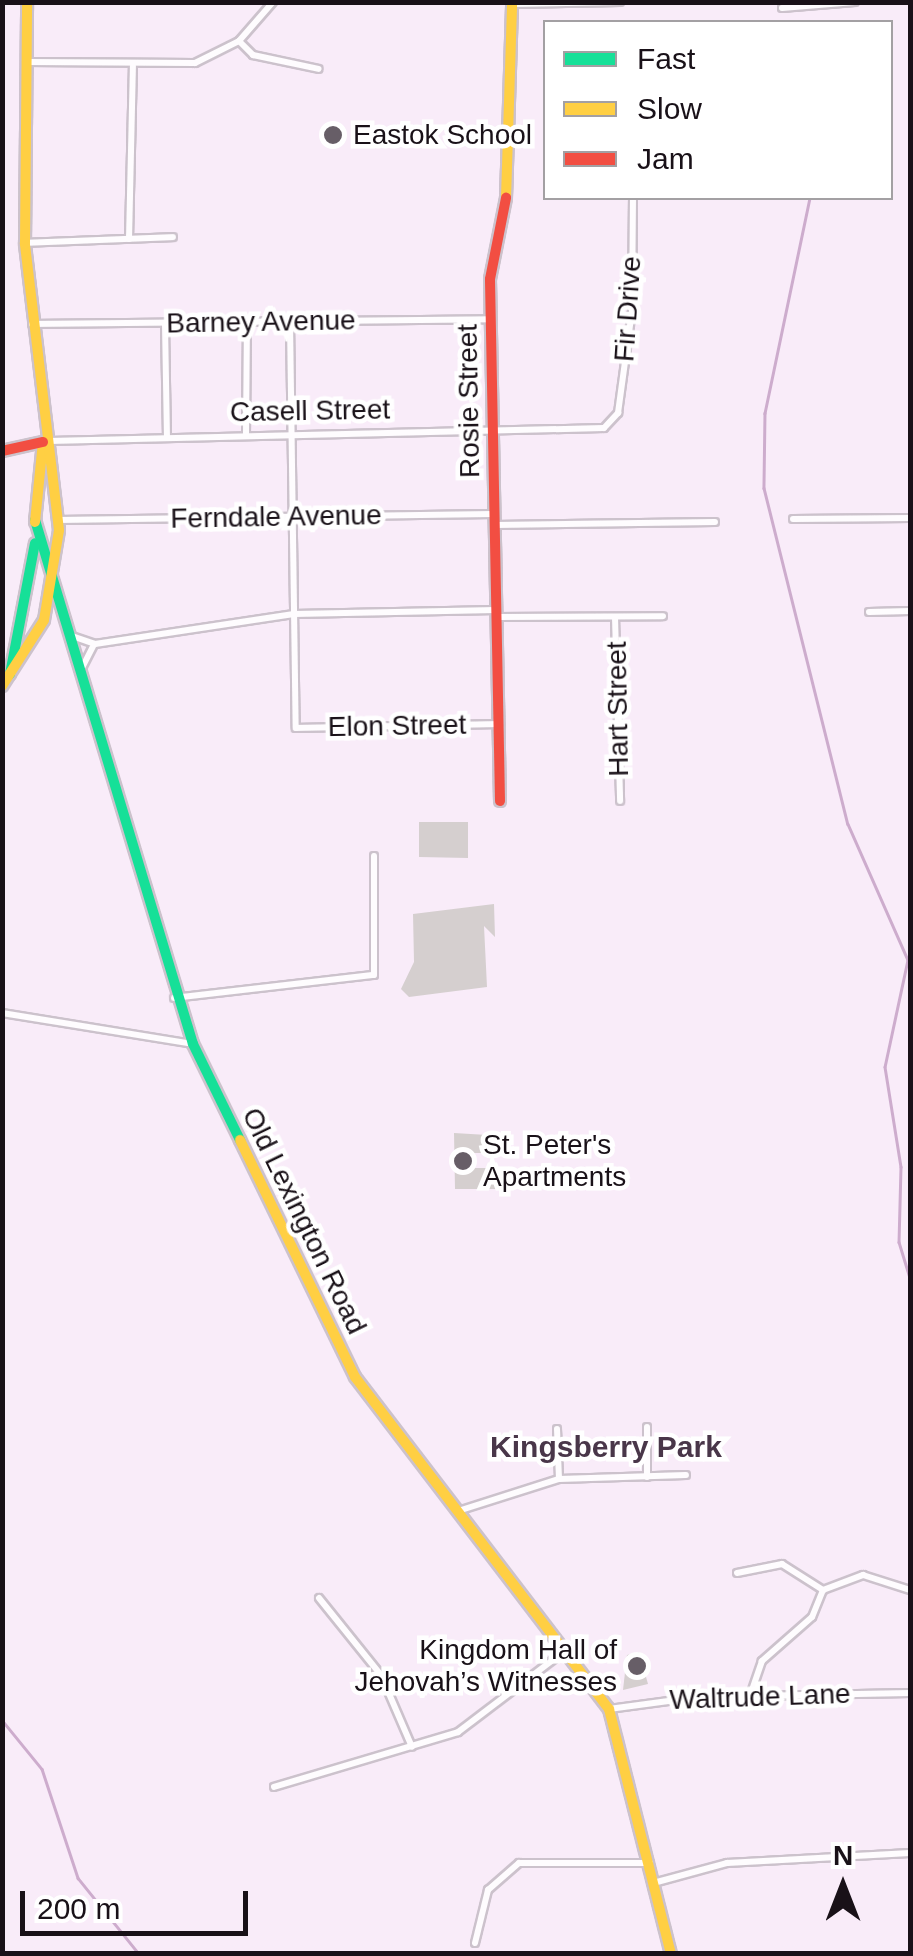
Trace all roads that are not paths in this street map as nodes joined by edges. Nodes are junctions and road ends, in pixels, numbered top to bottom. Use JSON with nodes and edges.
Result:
{"nodes":[{"id":1,"x":27,"y":2,"type":"edge"},
{"id":2,"x":273,"y":2,"type":"edge"},
{"id":3,"x":620,"y":2,"type":"edge"},
{"id":4,"x":855,"y":2,"type":"edge"},
{"id":5,"x":512,"y":3,"type":"edge"},
{"id":6,"x":782,"y":8,"type":"dead end"},
{"id":7,"x":239,"y":41,"type":"junction"},
{"id":8,"x":26,"y":62,"type":"junction"},
{"id":9,"x":133,"y":66,"type":"junction"},
{"id":10,"x":319,"y":69,"type":"dead end"},
{"id":11,"x":633,"y":200,"type":"edge"},
{"id":12,"x":173,"y":237,"type":"dead end"},
{"id":13,"x":129,"y":238,"type":"junction"},
{"id":14,"x":25,"y":243,"type":"junction"},
{"id":15,"x":490,"y":318,"type":"junction"},
{"id":16,"x":247,"y":322,"type":"junction"},
{"id":17,"x":290,"y":322,"type":"junction"},
{"id":18,"x":31,"y":324,"type":"junction"},
{"id":19,"x":165,"y":324,"type":"junction"},
{"id":20,"x":616,"y":419,"type":"joint"},
{"id":21,"x":491,"y":432,"type":"junction"},
{"id":22,"x":246,"y":433,"type":"junction"},
{"id":23,"x":292,"y":433,"type":"junction"},
{"id":24,"x":167,"y":436,"type":"junction"},
{"id":25,"x":43,"y":442,"type":"junction"},
{"id":26,"x":2,"y":451,"type":"edge"},
{"id":27,"x":292,"y":518,"type":"junction"},
{"id":28,"x":910,"y":518,"type":"edge"},
{"id":29,"x":494,"y":519,"type":"junction"},
{"id":30,"x":36,"y":520,"type":"junction"},
{"id":31,"x":58,"y":520,"type":"junction"},
{"id":32,"x":794,"y":520,"type":"dead end"},
{"id":33,"x":715,"y":522,"type":"dead end"},
{"id":34,"x":53,"y":580,"type":"junction"},
{"id":35,"x":869,"y":612,"type":"dead end"},
{"id":36,"x":910,"y":612,"type":"edge"},
{"id":37,"x":294,"y":614,"type":"junction"},
{"id":38,"x":496,"y":614,"type":"junction"},
{"id":39,"x":615,"y":616,"type":"junction"},
{"id":40,"x":663,"y":616,"type":"dead end"},
{"id":41,"x":72,"y":636,"type":"junction"},
{"id":42,"x":95,"y":644,"type":"junction"},
{"id":43,"x":81,"y":670,"type":"junction"},
{"id":44,"x":10,"y":674,"type":"junction"},
{"id":45,"x":2,"y":686,"type":"edge"},
{"id":46,"x":498,"y":724,"type":"junction"},
{"id":47,"x":500,"y":802,"type":"dead end"},
{"id":48,"x":620,"y":802,"type":"dead end"},
{"id":49,"x":374,"y":856,"type":"dead end"},
{"id":50,"x":174,"y":998,"type":"junction"},
{"id":51,"x":2,"y":1013,"type":"edge"},
{"id":52,"x":192,"y":1044,"type":"junction"},
{"id":53,"x":647,"y":1427,"type":"dead end"},
{"id":54,"x":557,"y":1430,"type":"dead end"},
{"id":55,"x":686,"y":1475,"type":"dead end"},
{"id":56,"x":647,"y":1477,"type":"junction"},
{"id":57,"x":559,"y":1479,"type":"junction"},
{"id":58,"x":457,"y":1512,"type":"junction"},
{"id":59,"x":737,"y":1573,"type":"dead end"},
{"id":60,"x":823,"y":1590,"type":"junction"},
{"id":61,"x":910,"y":1590,"type":"edge"},
{"id":62,"x":318,"y":1598,"type":"dead end"},
{"id":63,"x":570,"y":1647,"type":"junction"},
{"id":64,"x":910,"y":1693,"type":"edge"},
{"id":65,"x":750,"y":1696,"type":"junction"},
{"id":66,"x":610,"y":1709,"type":"junction"},
{"id":67,"x":412,"y":1747,"type":"junction"},
{"id":68,"x":274,"y":1787,"type":"dead end"},
{"id":69,"x":910,"y":1854,"type":"edge"},
{"id":70,"x":652,"y":1863,"type":"junction"},
{"id":71,"x":656,"y":1882,"type":"junction"},
{"id":72,"x":476,"y":1943,"type":"dead end"},
{"id":73,"x":672,"y":1954,"type":"edge"}],
"edges":[{"from":1,"to":8,"type":"street","name":"Old Lexington Road"},
{"from":2,"to":7,"type":"street"},
{"from":3,"to":5,"type":"street"},
{"from":4,"to":6,"type":"street"},
{"from":5,"to":15,"type":"street","name":"Rosie Street"},
{"from":7,"to":9,"type":"street"},
{"from":7,"to":10,"type":"street"},
{"from":8,"to":9,"type":"street"},
{"from":8,"to":14,"type":"street","name":"Old Lexington Road"},
{"from":9,"to":13,"type":"street"},
{"from":11,"to":20,"type":"street","name":"Fir Drive"},
{"from":12,"to":13,"type":"street"},
{"from":13,"to":14,"type":"street"},
{"from":14,"to":18,"type":"street","name":"Old Lexington Road"},
{"from":15,"to":17,"type":"street","name":"Barney Avenue"},
{"from":15,"to":21,"type":"street","name":"Rosie Street"},
{"from":16,"to":17,"type":"street","name":"Barney Avenue"},
{"from":16,"to":19,"type":"street","name":"Barney Avenue"},
{"from":16,"to":22,"type":"street"},
{"from":17,"to":23,"type":"street"},
{"from":18,"to":19,"type":"street","name":"Barney Avenue"},
{"from":18,"to":25,"type":"street","name":"Old Lexington Road"},
{"from":19,"to":24,"type":"street"},
{"from":20,"to":21,"type":"street","name":"Casell Street"},
{"from":21,"to":23,"type":"street","name":"Casell Street"},
{"from":21,"to":29,"type":"street","name":"Rosie Street"},
{"from":22,"to":23,"type":"street","name":"Casell Street"},
{"from":22,"to":24,"type":"street","name":"Casell Street"},
{"from":23,"to":27,"type":"street"},
{"from":24,"to":25,"type":"street","name":"Casell Street"},
{"from":25,"to":26,"type":"street","name":"Casell Street"},
{"from":25,"to":30,"type":"street","name":"Old Lexington Road"},
{"from":25,"to":31,"type":"street","name":"Old Lexington Road"},
{"from":27,"to":29,"type":"street","name":"Ferndale Avenue"},
{"from":27,"to":31,"type":"street","name":"Ferndale Avenue"},
{"from":27,"to":37,"type":"street"},
{"from":28,"to":32,"type":"street"},
{"from":29,"to":33,"type":"street","name":"Ferndale Avenue"},
{"from":29,"to":38,"type":"street","name":"Rosie Street"},
{"from":30,"to":34,"type":"street"},
{"from":30,"to":44,"type":"street","name":"Old Lexington Road"},
{"from":31,"to":34,"type":"street","name":"Old Lexington Road"},
{"from":34,"to":41,"type":"street","name":"Old Lexington Road"},
{"from":34,"to":44,"type":"street"},
{"from":35,"to":36,"type":"street"},
{"from":37,"to":38,"type":"street"},
{"from":37,"to":42,"type":"street"},
{"from":37,"to":46,"type":"street","name":"Elon Street"},
{"from":38,"to":39,"type":"street"},
{"from":38,"to":46,"type":"street","name":"Rosie Street"},
{"from":39,"to":40,"type":"street"},
{"from":39,"to":48,"type":"street","name":"Hart Street"},
{"from":41,"to":42,"type":"street"},
{"from":41,"to":43,"type":"street","name":"Old Lexington Road"},
{"from":42,"to":43,"type":"street"},
{"from":43,"to":50,"type":"street","name":"Old Lexington Road"},
{"from":44,"to":45,"type":"street"},
{"from":46,"to":47,"type":"street","name":"Rosie Street"},
{"from":49,"to":50,"type":"street"},
{"from":50,"to":52,"type":"street","name":"Old Lexington Road"},
{"from":51,"to":52,"type":"street"},
{"from":52,"to":58,"type":"street","name":"Old Lexington Road"},
{"from":53,"to":56,"type":"street"},
{"from":54,"to":57,"type":"street"},
{"from":55,"to":56,"type":"street"},
{"from":56,"to":57,"type":"street"},
{"from":57,"to":58,"type":"street"},
{"from":58,"to":63,"type":"street","name":"Old Lexington Road"},
{"from":59,"to":60,"type":"street"},
{"from":60,"to":61,"type":"street"},
{"from":60,"to":65,"type":"street"},
{"from":62,"to":67,"type":"street"},
{"from":63,"to":66,"type":"street","name":"Old Lexington Road"},
{"from":63,"to":67,"type":"street"},
{"from":64,"to":65,"type":"street","name":"Waltrude Lane"},
{"from":65,"to":66,"type":"street","name":"Waltrude Lane"},
{"from":66,"to":70,"type":"street","name":"Old Lexington Road"},
{"from":67,"to":68,"type":"street"},
{"from":69,"to":71,"type":"street"},
{"from":70,"to":71,"type":"street","name":"Old Lexington Road"},
{"from":70,"to":72,"type":"street"},
{"from":71,"to":73,"type":"street","name":"Old Lexington Road"}]}
